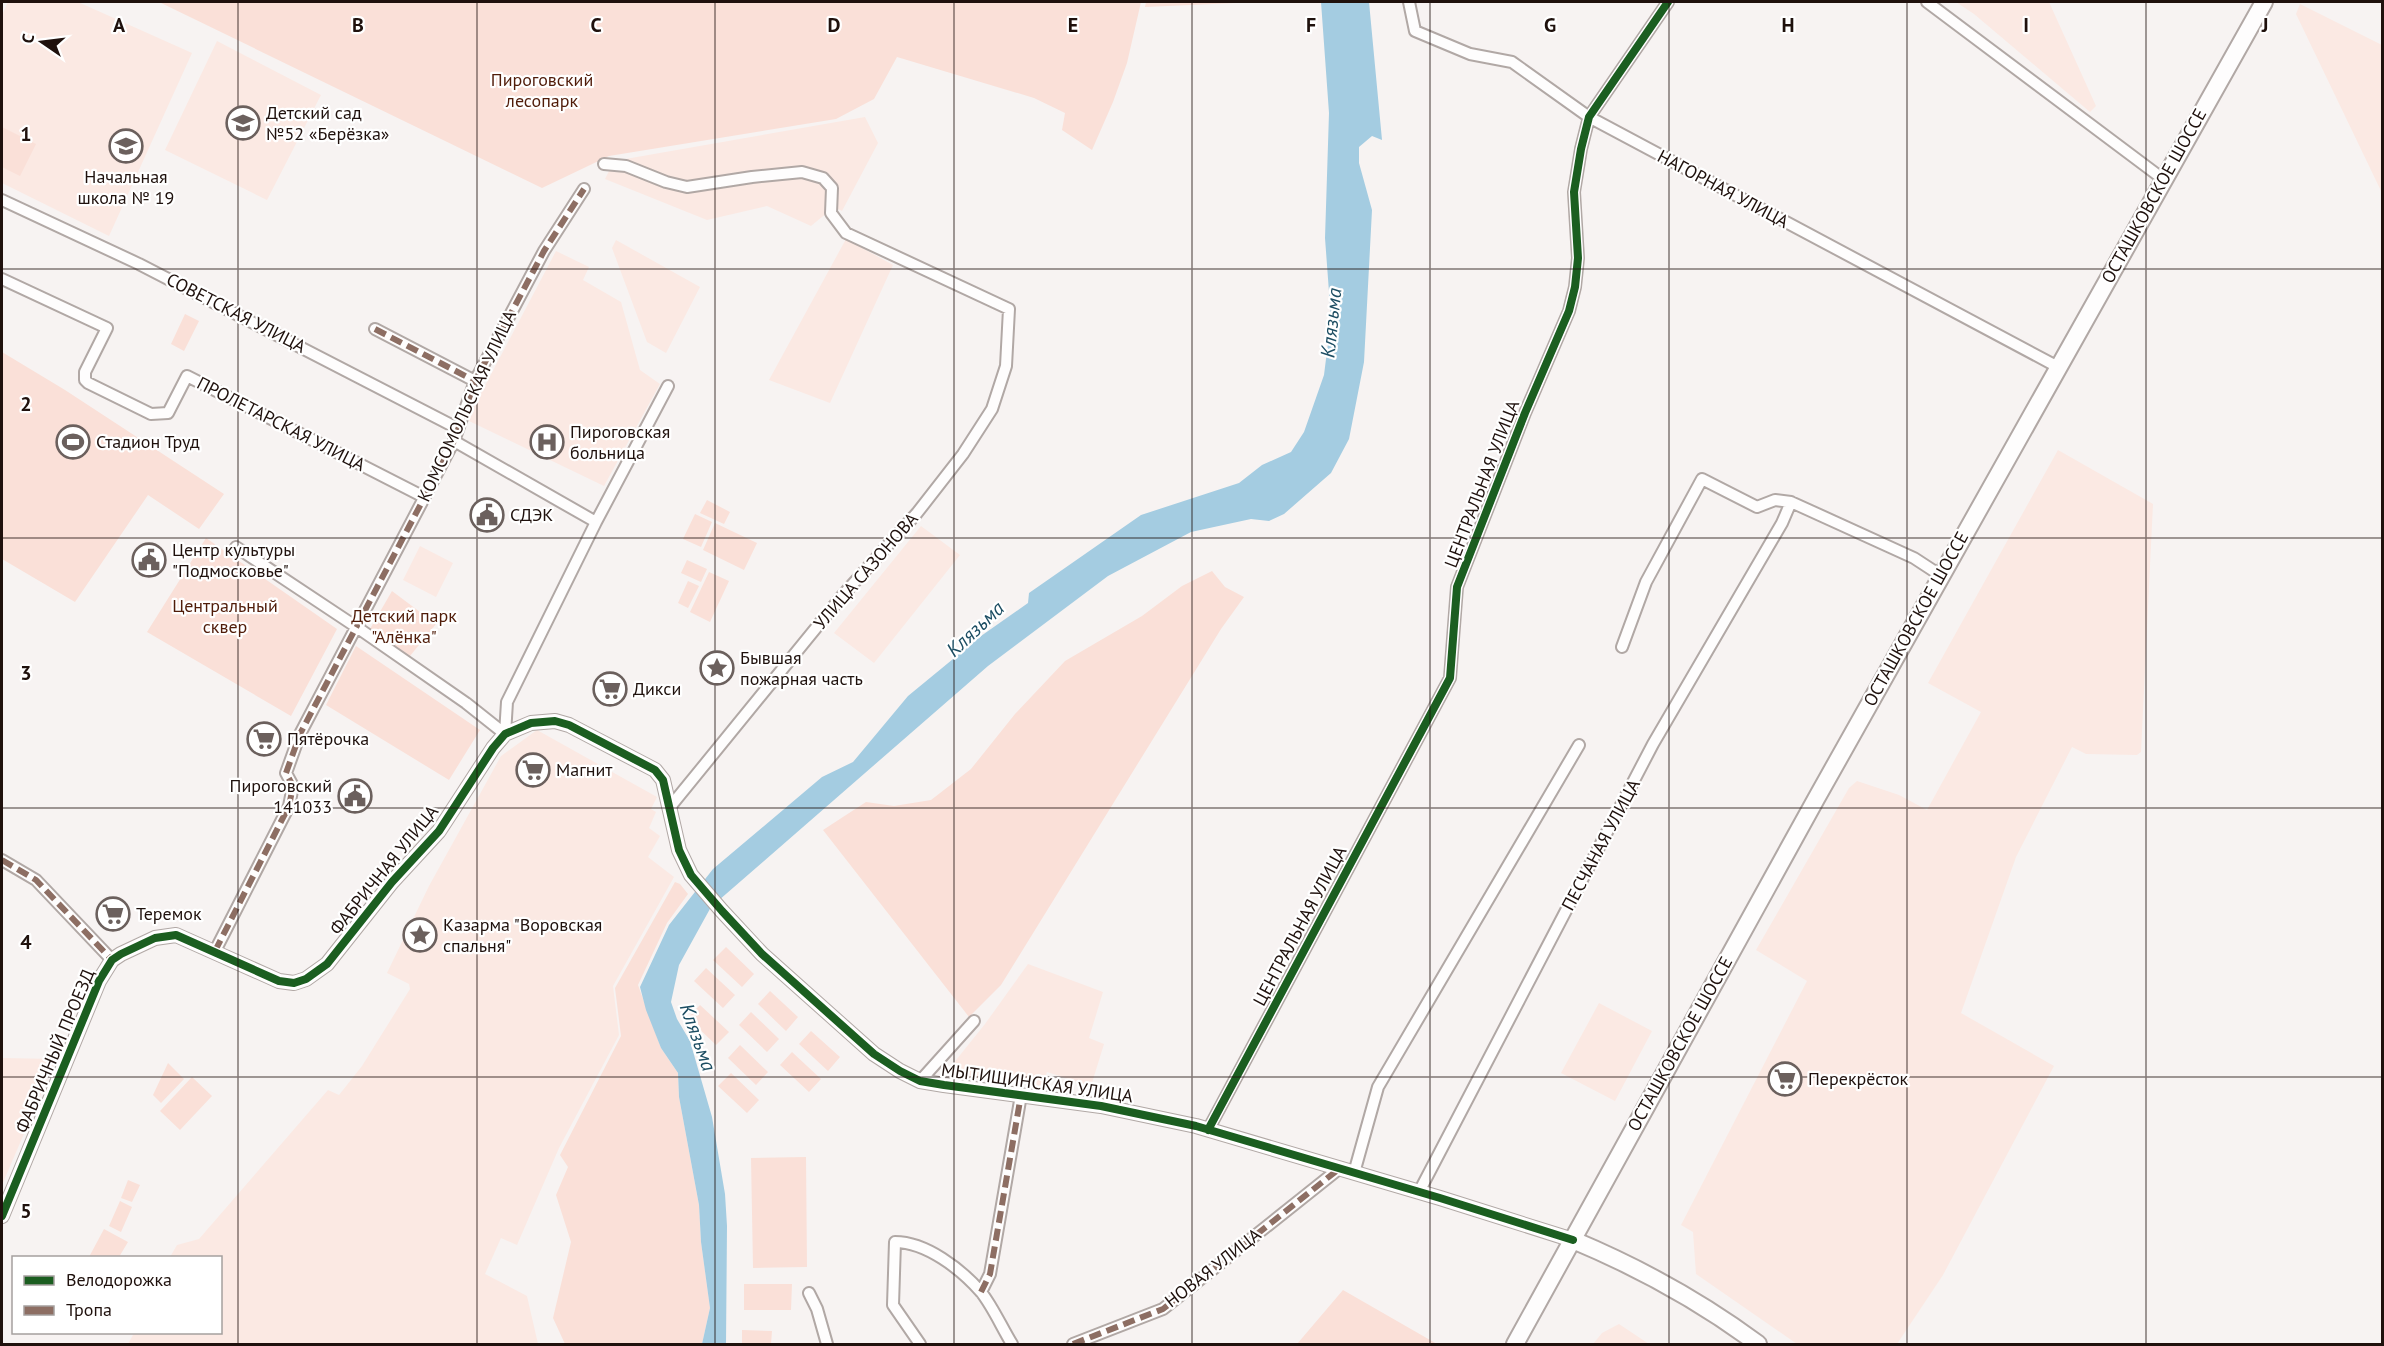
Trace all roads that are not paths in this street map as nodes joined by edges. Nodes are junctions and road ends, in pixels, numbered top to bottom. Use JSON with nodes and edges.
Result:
{"nodes":[{"id":1,"x":1409,"y":2,"type":"edge"},
{"id":2,"x":1668,"y":2,"type":"edge"},
{"id":3,"x":1927,"y":2,"type":"edge"},
{"id":4,"x":2264,"y":2,"type":"edge"},
{"id":5,"x":1589,"y":117,"type":"junction"},
{"id":6,"x":604,"y":164,"type":"dead end"},
{"id":7,"x":2163,"y":179,"type":"junction"},
{"id":8,"x":584,"y":189,"type":"dead end"},
{"id":9,"x":2,"y":200,"type":"edge"},
{"id":10,"x":2,"y":279,"type":"edge"},
{"id":11,"x":375,"y":329,"type":"dead end"},
{"id":12,"x":2058,"y":367,"type":"junction"},
{"id":13,"x":475,"y":381,"type":"junction"},
{"id":14,"x":668,"y":386,"type":"dead end"},
{"id":15,"x":454,"y":441,"type":"junction"},
{"id":16,"x":424,"y":498,"type":"junction"},
{"id":17,"x":1791,"y":502,"type":"junction"},
{"id":18,"x":596,"y":522,"type":"junction"},
{"id":19,"x":236,"y":547,"type":"dead end"},
{"id":20,"x":1940,"y":576,"type":"junction"},
{"id":21,"x":358,"y":628,"type":"junction"},
{"id":22,"x":1622,"y":647,"type":"dead end"},
{"id":23,"x":505,"y":734,"type":"junction"},
{"id":24,"x":1579,"y":745,"type":"dead end"},
{"id":25,"x":670,"y":807,"type":"junction"},
{"id":26,"x":2,"y":860,"type":"edge"},
{"id":27,"x":215,"y":951,"type":"junction"},
{"id":28,"x":112,"y":960,"type":"junction"},
{"id":29,"x":306,"y":979,"type":"joint"},
{"id":30,"x":974,"y":1021,"type":"dead end"},
{"id":31,"x":920,"y":1081,"type":"junction"},
{"id":32,"x":1021,"y":1095,"type":"junction"},
{"id":33,"x":1208,"y":1130,"type":"junction"},
{"id":34,"x":1340,"y":1168,"type":"junction"},
{"id":35,"x":1354,"y":1173,"type":"junction"},
{"id":36,"x":1419,"y":1192,"type":"junction"},
{"id":37,"x":3,"y":1209,"type":"edge"},
{"id":38,"x":1573,"y":1240,"type":"junction"},
{"id":39,"x":981,"y":1292,"type":"junction"},
{"id":40,"x":808,"y":1293,"type":"dead end"},
{"id":41,"x":1750,"y":1342,"type":"edge"},
{"id":42,"x":827,"y":1344,"type":"edge"},
{"id":43,"x":920,"y":1344,"type":"edge"},
{"id":44,"x":1012,"y":1344,"type":"edge"},
{"id":45,"x":1073,"y":1344,"type":"edge"},
{"id":46,"x":1515,"y":1344,"type":"edge"}],
"edges":[{"from":1,"to":5,"type":"street","name":"НАГОРНАЯ УЛИЦА"},
{"from":2,"to":5,"type":"street","name":"ЦЕНТРАЛЬНАЯ УЛИЦА"},
{"from":3,"to":7,"type":"street"},
{"from":4,"to":7,"type":"main road","name":"ОСТАШКОВСКОЕ ШОССЕ"},
{"from":5,"to":12,"type":"street","name":"НАГОРНАЯ УЛИЦА"},
{"from":5,"to":33,"type":"street","name":"ЦЕНТРАЛЬНАЯ УЛИЦА"},
{"from":6,"to":25,"type":"street","name":"УЛИЦА САЗОНОВА"},
{"from":7,"to":12,"type":"main road","name":"ОСТАШКОВСКОЕ ШОССЕ"},
{"from":8,"to":13,"type":"street","name":"КОМСОМОЛЬСКАЯ УЛИЦА"},
{"from":9,"to":15,"type":"street","name":"СОВЕТСКАЯ УЛИЦА"},
{"from":10,"to":16,"type":"street","name":"ПРОЛЕТАРСКАЯ УЛИЦА"},
{"from":11,"to":13,"type":"street"},
{"from":12,"to":20,"type":"main road","name":"ОСТАШКОВСКОЕ ШОССЕ"},
{"from":13,"to":15,"type":"street","name":"КОМСОМОЛЬСКАЯ УЛИЦА"},
{"from":14,"to":18,"type":"street"},
{"from":15,"to":16,"type":"street","name":"КОМСОМОЛЬСКАЯ УЛИЦА"},
{"from":15,"to":18,"type":"street"},
{"from":16,"to":21,"type":"street","name":"КОМСОМОЛЬСКАЯ УЛИЦА"},
{"from":17,"to":20,"type":"street"},
{"from":17,"to":22,"type":"street"},
{"from":17,"to":36,"type":"street","name":"ПЕСЧАНАЯ УЛИЦА"},
{"from":18,"to":23,"type":"street"},
{"from":19,"to":21,"type":"street"},
{"from":20,"to":38,"type":"main road","name":"ОСТАШКОВСКОЕ ШОССЕ"},
{"from":21,"to":23,"type":"street"},
{"from":21,"to":27,"type":"street","name":"КОМСОМОЛЬСКАЯ УЛИЦА"},
{"from":23,"to":25,"type":"street"},
{"from":23,"to":29,"type":"street","name":"ФАБРИЧНАЯ УЛИЦА"},
{"from":24,"to":35,"type":"street"},
{"from":25,"to":31,"type":"street","name":"МЫТИЩИНСКАЯ УЛИЦА"},
{"from":26,"to":28,"type":"street"},
{"from":27,"to":28,"type":"street","name":"ФАБРИЧНЫЙ ПРОЕЗД"},
{"from":27,"to":29,"type":"street","name":"ФАБРИЧНЫЙ ПРОЕЗД"},
{"from":28,"to":37,"type":"street","name":"ФАБРИЧНЫЙ ПРОЕЗД"},
{"from":30,"to":31,"type":"street"},
{"from":31,"to":32,"type":"street","name":"МЫТИЩИНСКАЯ УЛИЦА"},
{"from":32,"to":33,"type":"street","name":"МЫТИЩИНСКАЯ УЛИЦА"},
{"from":32,"to":39,"type":"street"},
{"from":33,"to":34,"type":"street","name":"МЫТИЩИНСКАЯ УЛИЦА"},
{"from":34,"to":35,"type":"street","name":"МЫТИЩИНСКАЯ УЛИЦА"},
{"from":34,"to":45,"type":"street","name":"НОВАЯ УЛИЦА"},
{"from":35,"to":36,"type":"street","name":"МЫТИЩИНСКАЯ УЛИЦА"},
{"from":36,"to":38,"type":"street","name":"МЫТИЩИНСКАЯ УЛИЦА"},
{"from":38,"to":41,"type":"main road"},
{"from":38,"to":46,"type":"main road","name":"ОСТАШКОВСКОЕ ШОССЕ"},
{"from":39,"to":43,"type":"street"},
{"from":39,"to":44,"type":"street"},
{"from":40,"to":42,"type":"street"}]}
